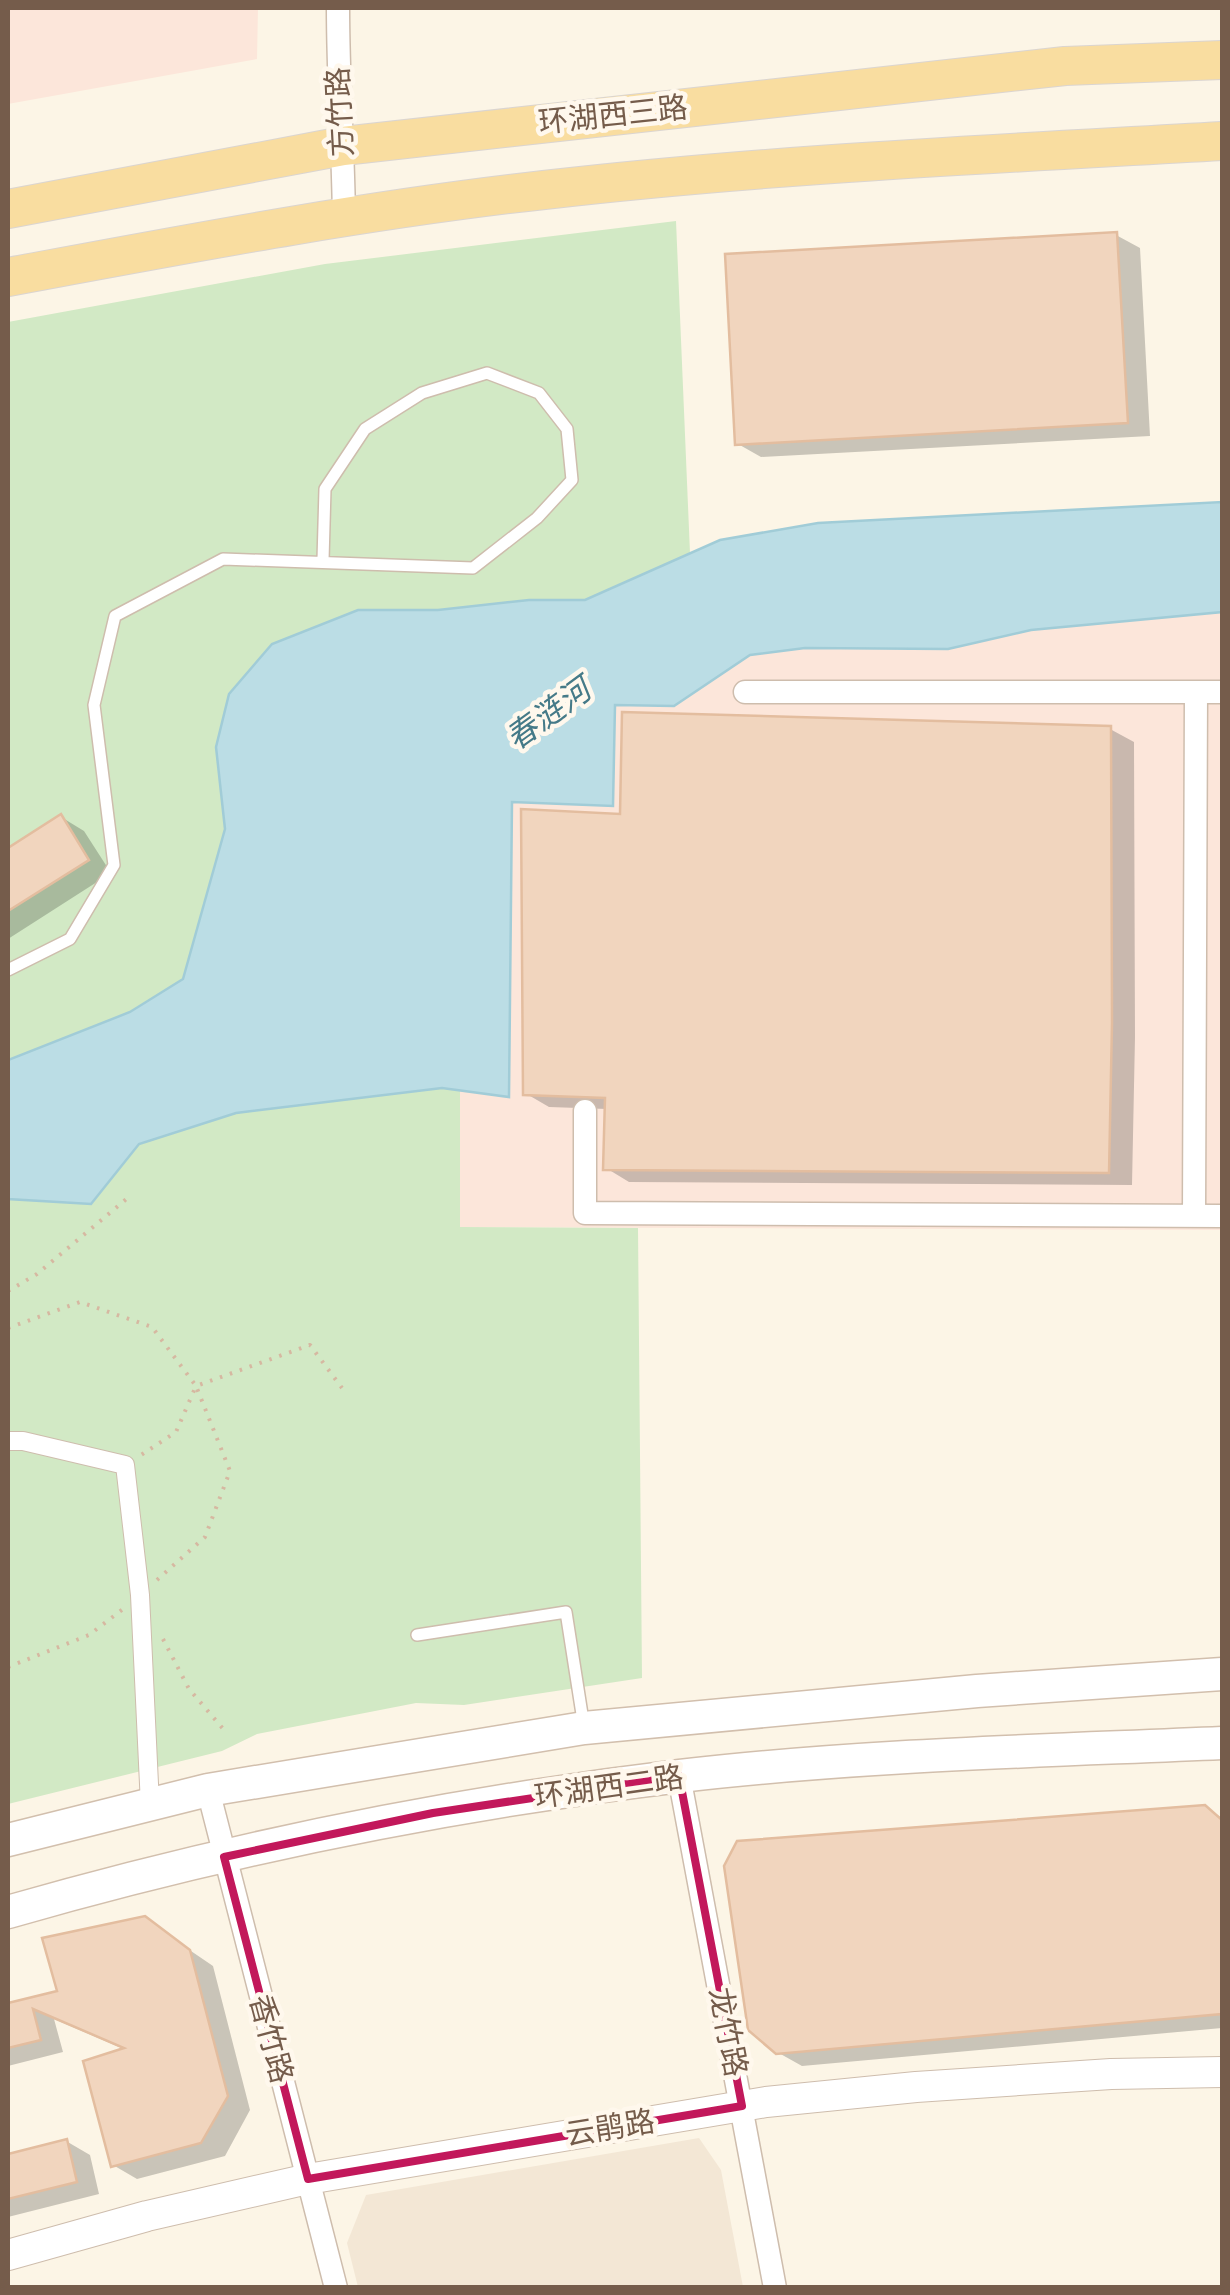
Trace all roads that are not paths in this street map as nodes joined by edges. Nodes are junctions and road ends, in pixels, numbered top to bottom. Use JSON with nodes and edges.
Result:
{"nodes":[{"id":1,"x":338,"y":8,"type":"edge"},
{"id":2,"x":1222,"y":60,"type":"edge"},
{"id":3,"x":1222,"y":141,"type":"edge"},
{"id":4,"x":343,"y":146,"type":"junction"},
{"id":5,"x":8,"y":208,"type":"edge"},
{"id":6,"x":344,"y":217,"type":"junction"},
{"id":7,"x":8,"y":277,"type":"edge"},
{"id":8,"x":323,"y":560,"type":"junction"},
{"id":9,"x":745,"y":692,"type":"dead end"},
{"id":10,"x":1196,"y":692,"type":"junction"},
{"id":11,"x":1222,"y":692,"type":"edge"},
{"id":12,"x":8,"y":970,"type":"edge"},
{"id":13,"x":585,"y":1111,"type":"dead end"},
{"id":14,"x":1194,"y":1216,"type":"junction"},
{"id":15,"x":1222,"y":1216,"type":"edge"},
{"id":16,"x":8,"y":1442,"type":"edge"},
{"id":17,"x":418,"y":1635,"type":"dead end"},
{"id":18,"x":1222,"y":1674,"type":"edge"},
{"id":19,"x":584,"y":1728,"type":"junction"},
{"id":20,"x":1222,"y":1743,"type":"edge"},
{"id":21,"x":680,"y":1776,"type":"junction"},
{"id":22,"x":208,"y":1790,"type":"junction"},
{"id":23,"x":150,"y":1804,"type":"junction"},
{"id":24,"x":8,"y":1840,"type":"edge"},
{"id":25,"x":224,"y":1857,"type":"junction"},
{"id":26,"x":8,"y":1912,"type":"edge"},
{"id":27,"x":1222,"y":2072,"type":"edge"},
{"id":28,"x":742,"y":2106,"type":"junction"},
{"id":29,"x":308,"y":2179,"type":"junction"},
{"id":30,"x":8,"y":2255,"type":"edge"},
{"id":31,"x":336,"y":2288,"type":"edge"},
{"id":32,"x":775,"y":2288,"type":"edge"}],
"edges":[{"from":1,"to":4,"type":"street","name":"方竹路"},
{"from":2,"to":4,"type":"main road","name":"环湖西三路"},
{"from":3,"to":6,"type":"main road"},
{"from":4,"to":5,"type":"main road","name":"环湖西三路"},
{"from":4,"to":6,"type":"street","name":"方竹路"},
{"from":6,"to":7,"type":"main road"},
{"from":8,"to":8,"type":"lane"},
{"from":8,"to":12,"type":"lane"},
{"from":9,"to":10,"type":"street"},
{"from":10,"to":11,"type":"street"},
{"from":10,"to":14,"type":"street"},
{"from":13,"to":14,"type":"street"},
{"from":14,"to":15,"type":"street"},
{"from":16,"to":23,"type":"street"},
{"from":17,"to":19,"type":"lane"},
{"from":18,"to":19,"type":"main road","name":"环湖西二路"},
{"from":19,"to":22,"type":"main road","name":"环湖西二路"},
{"from":20,"to":21,"type":"main road","name":"环湖西二路"},
{"from":21,"to":25,"type":"main road","name":"环湖西二路"},
{"from":21,"to":28,"type":"street","name":"龙竹路"},
{"from":22,"to":23,"type":"main road","name":"环湖西二路"},
{"from":22,"to":25,"type":"street","name":"香竹路"},
{"from":23,"to":24,"type":"main road","name":"环湖西二路"},
{"from":25,"to":26,"type":"main road","name":"环湖西二路"},
{"from":25,"to":29,"type":"street","name":"香竹路"},
{"from":27,"to":28,"type":"street","name":"云鹃路"},
{"from":28,"to":29,"type":"street","name":"云鹃路"},
{"from":28,"to":32,"type":"street","name":"龙竹路"},
{"from":29,"to":30,"type":"street","name":"云鹃路"},
{"from":29,"to":31,"type":"street","name":"香竹路"}]}
